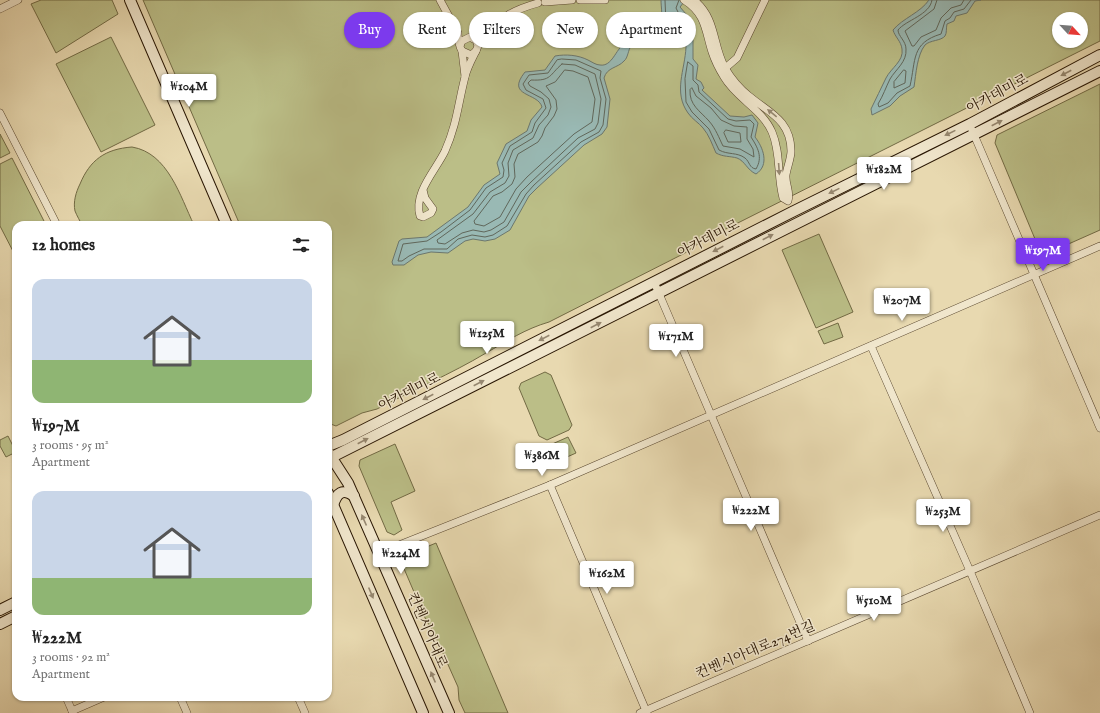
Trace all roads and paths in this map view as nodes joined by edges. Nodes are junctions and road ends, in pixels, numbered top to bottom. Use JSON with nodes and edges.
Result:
{"nodes":[{"id":1,"x":18,"y":0,"type":"edge"},
{"id":2,"x":123,"y":0,"type":"edge"},
{"id":3,"x":130,"y":0,"type":"edge"},
{"id":4,"x":440,"y":0,"type":"edge"},
{"id":5,"x":572,"y":0,"type":"edge"},
{"id":6,"x":580,"y":0,"type":"edge"},
{"id":7,"x":605,"y":0,"type":"edge"},
{"id":8,"x":684,"y":0,"type":"edge"},
{"id":9,"x":694,"y":0,"type":"edge"},
{"id":10,"x":765,"y":0,"type":"edge"},
{"id":11,"x":537,"y":2,"type":"edge"},
{"id":12,"x":0,"y":9,"type":"edge"},
{"id":13,"x":447,"y":12,"type":"edge"},
{"id":14,"x":516,"y":12,"type":"edge"},
{"id":15,"x":469,"y":39,"type":"edge"},
{"id":16,"x":461,"y":49,"type":"junction"},
{"id":17,"x":477,"y":50,"type":"joint"},
{"id":18,"x":1100,"y":55,"type":"edge"},
{"id":19,"x":723,"y":70,"type":"junction"},
{"id":20,"x":1100,"y":71,"type":"edge"},
{"id":21,"x":465,"y":76,"type":"junction"},
{"id":22,"x":0,"y":113,"type":"edge"},
{"id":23,"x":970,"y":124,"type":"junction"},
{"id":24,"x":783,"y":125,"type":"junction"},
{"id":25,"x":772,"y":132,"type":"junction"},
{"id":26,"x":974,"y":134,"type":"junction"},
{"id":27,"x":791,"y":152,"type":"junction"},
{"id":28,"x":778,"y":153,"type":"junction"},
{"id":29,"x":423,"y":190,"type":"dead end"},
{"id":30,"x":55,"y":221,"type":"edge"},
{"id":31,"x":218,"y":221,"type":"edge"},
{"id":32,"x":225,"y":221,"type":"edge"},
{"id":33,"x":1100,"y":246,"type":"edge"},
{"id":34,"x":1033,"y":274,"type":"junction"},
{"id":35,"x":654,"y":282,"type":"junction"},
{"id":36,"x":659,"y":294,"type":"junction"},
{"id":37,"x":871,"y":346,"type":"junction"},
{"id":38,"x":711,"y":415,"type":"junction"},
{"id":39,"x":1100,"y":428,"type":"edge"},
{"id":40,"x":332,"y":444,"type":"edge"},
{"id":41,"x":332,"y":455,"type":"edge"},
{"id":42,"x":332,"y":461,"type":"edge"},
{"id":43,"x":550,"y":485,"type":"junction"},
{"id":44,"x":354,"y":496,"type":"junction"},
{"id":45,"x":333,"y":505,"type":"joint"},
{"id":46,"x":1100,"y":514,"type":"edge"},
{"id":47,"x":379,"y":553,"type":"junction"},
{"id":48,"x":970,"y":570,"type":"junction"},
{"id":49,"x":12,"y":604,"type":"edge"},
{"id":50,"x":0,"y":610,"type":"edge"},
{"id":51,"x":12,"y":618,"type":"edge"},
{"id":52,"x":0,"y":624,"type":"edge"},
{"id":53,"x":808,"y":640,"type":"junction"},
{"id":54,"x":68,"y":701,"type":"edge"},
{"id":55,"x":95,"y":701,"type":"edge"},
{"id":56,"x":182,"y":701,"type":"edge"},
{"id":57,"x":300,"y":701,"type":"edge"},
{"id":58,"x":72,"y":712,"type":"edge"},
{"id":59,"x":644,"y":712,"type":"edge"},
{"id":60,"x":187,"y":713,"type":"edge"},
{"id":61,"x":305,"y":713,"type":"edge"},
{"id":62,"x":423,"y":713,"type":"edge"},
{"id":63,"x":449,"y":713,"type":"edge"},
{"id":64,"x":1030,"y":713,"type":"edge"}],
"edges":[{"from":1,"to":12,"type":"street"},
{"from":2,"to":31,"type":"main road"},
{"from":3,"to":32,"type":"main road"},
{"from":4,"to":13,"type":"street"},
{"from":5,"to":11,"type":"street"},
{"from":6,"to":7,"type":"street"},
{"from":8,"to":19,"type":"street"},
{"from":9,"to":19,"type":"street"},
{"from":10,"to":19,"type":"street"},
{"from":11,"to":14,"type":"street"},
{"from":15,"to":16,"type":"street"},
{"from":16,"to":17,"type":"street"},
{"from":16,"to":21,"type":"street"},
{"from":17,"to":21,"type":"street"},
{"from":18,"to":23,"type":"main road","name":"아카데미로","one_way":true},
{"from":24,"to":19,"type":"street","one_way":true},
{"from":19,"to":25,"type":"street"},
{"from":26,"to":20,"type":"main road","name":"아카데미로","one_way":true},
{"from":21,"to":29,"type":"street"},
{"from":22,"to":30,"type":"street"},
{"from":23,"to":26,"type":"street"},
{"from":23,"to":35,"type":"main road","name":"아카데미로","one_way":true},
{"from":24,"to":25,"type":"street"},
{"from":24,"to":27,"type":"street"},
{"from":25,"to":28,"type":"street"},
{"from":26,"to":34,"type":"street"},
{"from":36,"to":26,"type":"main road","name":"아카데미로","one_way":true},
{"from":27,"to":28,"type":"street"},
{"from":28,"to":27,"type":"street","one_way":true},
{"from":33,"to":34,"type":"street"},
{"from":34,"to":37,"type":"street"},
{"from":34,"to":39,"type":"street"},
{"from":35,"to":36,"type":"street"},
{"from":35,"to":40,"type":"main road","name":"아카데미로","one_way":true},
{"from":36,"to":38,"type":"street"},
{"from":41,"to":36,"type":"main road","name":"아카데미로","one_way":true},
{"from":37,"to":38,"type":"street"},
{"from":37,"to":48,"type":"street"},
{"from":38,"to":43,"type":"street"},
{"from":38,"to":53,"type":"street"},
{"from":42,"to":44,"type":"main road","name":"컨벤시아대로"},
{"from":43,"to":47,"type":"street"},
{"from":43,"to":59,"type":"street"},
{"from":44,"to":45,"type":"main road"},
{"from":47,"to":44,"type":"main road","name":"컨벤시아대로","one_way":true},
{"from":45,"to":62,"type":"main road","one_way":true},
{"from":46,"to":48,"type":"street","name":"컨벤시아대로274번길"},
{"from":63,"to":47,"type":"main road","name":"컨벤시아대로","one_way":true},
{"from":48,"to":53,"type":"street","name":"컨벤시아대로274번길"},
{"from":48,"to":64,"type":"street"},
{"from":49,"to":50,"type":"main road"},
{"from":51,"to":52,"type":"main road"},
{"from":53,"to":59,"type":"street","name":"컨벤시아대로274번길"},
{"from":54,"to":58,"type":"street"},
{"from":55,"to":58,"type":"street"},
{"from":56,"to":60,"type":"street"},
{"from":57,"to":61,"type":"street"}]}
